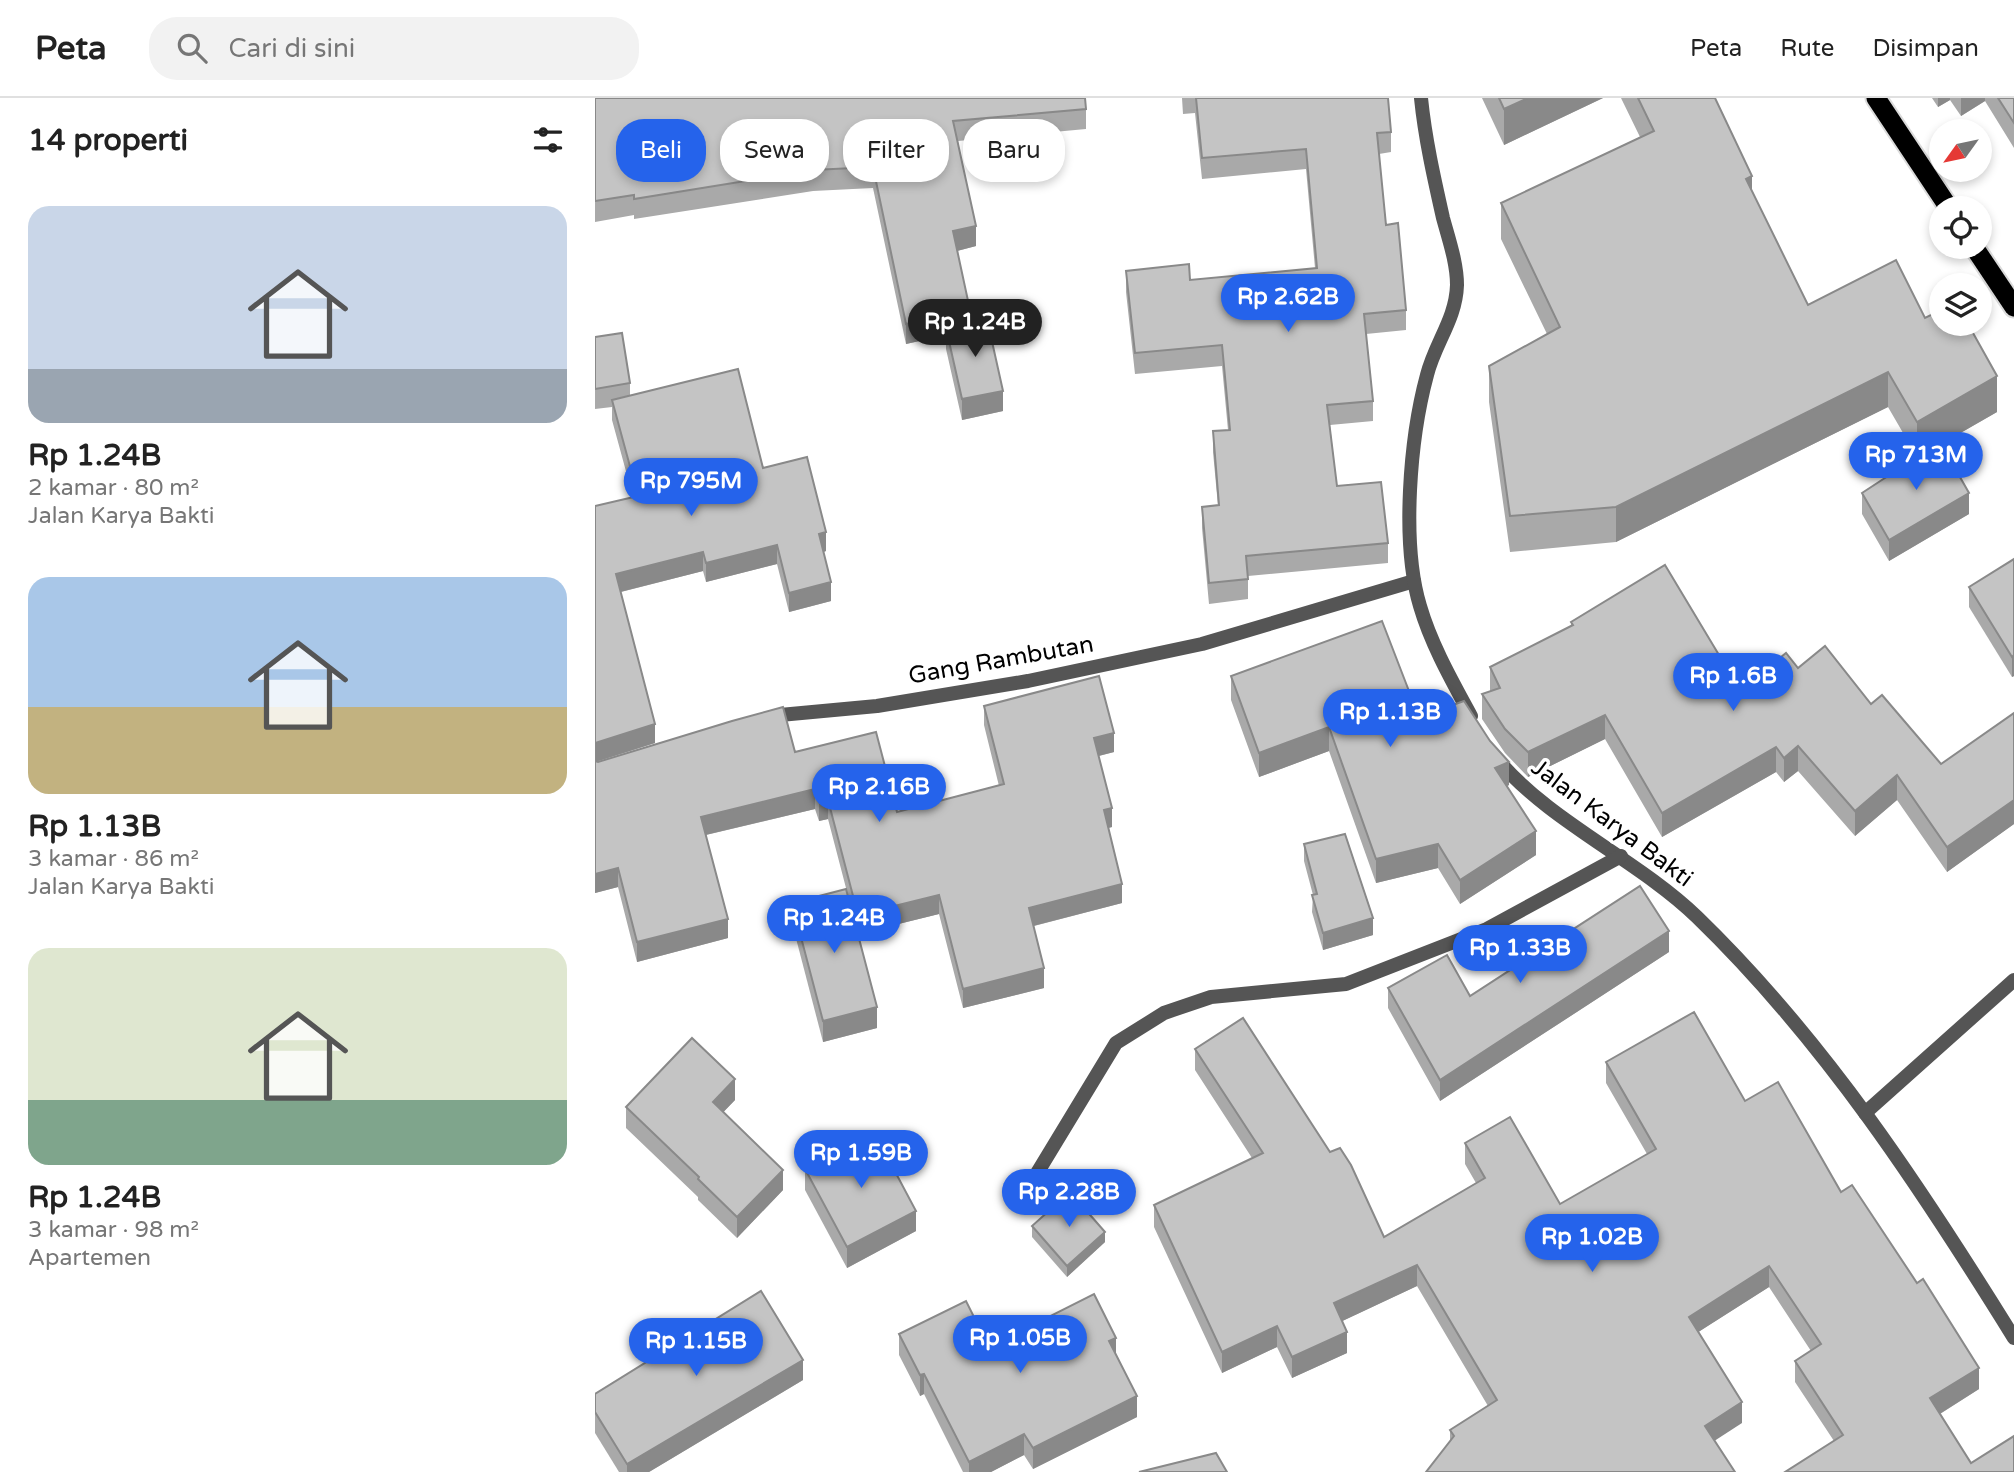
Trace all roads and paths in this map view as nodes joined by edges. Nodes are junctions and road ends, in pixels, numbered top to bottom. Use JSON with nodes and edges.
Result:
{"nodes":[{"id":1,"x":1421,"y":98,"type":"edge"},
{"id":2,"x":1876,"y":98,"type":"edge"},
{"id":3,"x":1941,"y":196,"type":"edge"},
{"id":4,"x":1982,"y":259,"type":"edge"},
{"id":5,"x":2014,"y":307,"type":"edge"},
{"id":6,"x":1414,"y":581,"type":"junction"},
{"id":7,"x":757,"y":722,"type":"edge"},
{"id":8,"x":1476,"y":727,"type":"edge"},
{"id":9,"x":1490,"y":751,"type":"edge"},
{"id":10,"x":1621,"y":856,"type":"junction"},
{"id":11,"x":2014,"y":980,"type":"edge"},
{"id":12,"x":1865,"y":1113,"type":"junction"},
{"id":13,"x":1025,"y":1193,"type":"dead end"},
{"id":14,"x":2014,"y":1338,"type":"edge"}],
"edges":[{"from":1,"to":6,"type":"street"},
{"from":2,"to":3,"type":"highway"},
{"from":4,"to":5,"type":"highway"},
{"from":6,"to":7,"type":"street","name":"Gang Rambutan"},
{"from":6,"to":8,"type":"street"},
{"from":9,"to":10,"type":"street","name":"Jalan Karya Bakti"},
{"from":10,"to":12,"type":"street","name":"Jalan Karya Bakti"},
{"from":10,"to":13,"type":"street"},
{"from":11,"to":12,"type":"street"},
{"from":12,"to":14,"type":"street","name":"Jalan Karya Bakti"}]}
